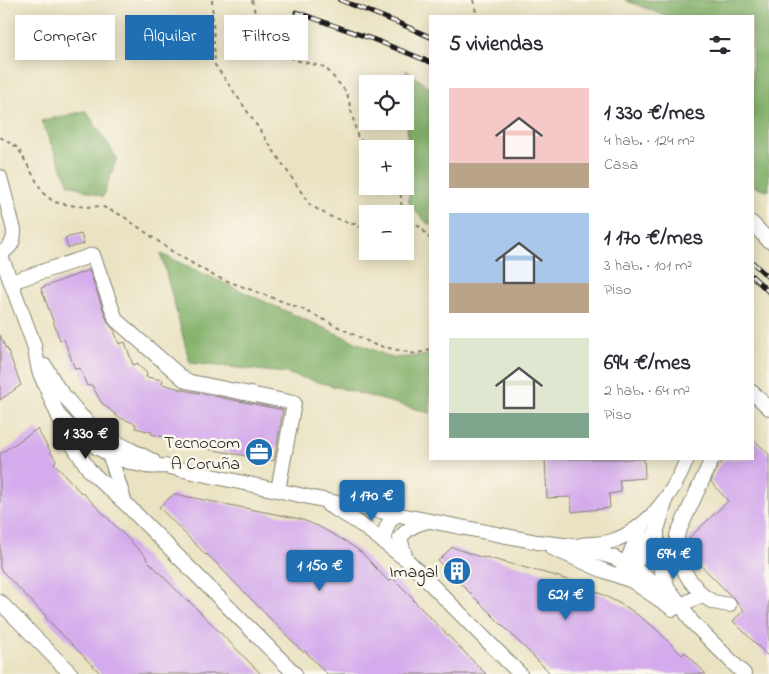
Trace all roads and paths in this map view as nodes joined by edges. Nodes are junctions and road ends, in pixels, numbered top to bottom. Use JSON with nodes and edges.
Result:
{"nodes":[{"id":1,"x":212,"y":0,"type":"edge"},
{"id":2,"x":252,"y":0,"type":"edge"},
{"id":3,"x":474,"y":0,"type":"edge"},
{"id":4,"x":478,"y":15,"type":"edge"},
{"id":5,"x":0,"y":137,"type":"edge"},
{"id":6,"x":360,"y":140,"type":"edge"},
{"id":7,"x":0,"y":177,"type":"edge"},
{"id":8,"x":414,"y":222,"type":"edge"},
{"id":9,"x":754,"y":225,"type":"edge"},
{"id":10,"x":359,"y":226,"type":"edge"},
{"id":11,"x":429,"y":238,"type":"edge"},
{"id":12,"x":769,"y":241,"type":"edge"},
{"id":13,"x":0,"y":253,"type":"edge"},
{"id":14,"x":11,"y":282,"type":"junction"},
{"id":15,"x":34,"y":345,"type":"junction"},
{"id":16,"x":429,"y":349,"type":"edge"},
{"id":17,"x":754,"y":394,"type":"edge"},
{"id":18,"x":769,"y":408,"type":"edge"},
{"id":19,"x":59,"y":416,"type":"junction"},
{"id":20,"x":97,"y":432,"type":"junction"},
{"id":21,"x":127,"y":448,"type":"junction"},
{"id":22,"x":108,"y":454,"type":"junction"},
{"id":23,"x":687,"y":460,"type":"edge"},
{"id":24,"x":712,"y":460,"type":"edge"},
{"id":25,"x":146,"y":466,"type":"junction"},
{"id":26,"x":165,"y":466,"type":"junction"},
{"id":27,"x":99,"y":480,"type":"junction"},
{"id":28,"x":119,"y":483,"type":"junction"},
{"id":29,"x":278,"y":490,"type":"junction"},
{"id":30,"x":318,"y":499,"type":"junction"},
{"id":31,"x":126,"y":504,"type":"junction"},
{"id":32,"x":397,"y":514,"type":"junction"},
{"id":33,"x":429,"y":521,"type":"junction"},
{"id":34,"x":651,"y":525,"type":"junction"},
{"id":35,"x":400,"y":538,"type":"junction"},
{"id":36,"x":386,"y":544,"type":"junction"},
{"id":37,"x":573,"y":552,"type":"junction"},
{"id":38,"x":406,"y":559,"type":"junction"},
{"id":39,"x":630,"y":566,"type":"junction"},
{"id":40,"x":632,"y":581,"type":"junction"},
{"id":41,"x":702,"y":594,"type":"junction"},
{"id":42,"x":0,"y":602,"type":"edge"},
{"id":43,"x":681,"y":605,"type":"junction"},
{"id":44,"x":729,"y":605,"type":"dead end"},
{"id":45,"x":692,"y":622,"type":"junction"},
{"id":46,"x":71,"y":674,"type":"edge"},
{"id":47,"x":295,"y":674,"type":"edge"},
{"id":48,"x":520,"y":674,"type":"edge"},
{"id":49,"x":744,"y":674,"type":"edge"}],
"edges":[{"from":1,"to":10,"type":"path"},
{"from":2,"to":6,"type":"path"},
{"from":3,"to":4,"type":"path"},
{"from":5,"to":16,"type":"path"},
{"from":7,"to":13,"type":"street"},
{"from":8,"to":11,"type":"path"},
{"from":9,"to":12,"type":"street"},
{"from":13,"to":14,"type":"street"},
{"from":14,"to":15,"type":"street"},
{"from":14,"to":29,"type":"street"},
{"from":15,"to":19,"type":"street"},
{"from":15,"to":20,"type":"street"},
{"from":17,"to":18,"type":"street"},
{"from":19,"to":22,"type":"street"},
{"from":19,"to":27,"type":"street"},
{"from":20,"to":21,"type":"street"},
{"from":20,"to":22,"type":"street"},
{"from":21,"to":22,"type":"street"},
{"from":21,"to":26,"type":"street"},
{"from":22,"to":25,"type":"street"},
{"from":22,"to":27,"type":"street"},
{"from":22,"to":28,"type":"street"},
{"from":23,"to":34,"type":"street"},
{"from":24,"to":41,"type":"street"},
{"from":25,"to":26,"type":"street"},
{"from":25,"to":28,"type":"street"},
{"from":26,"to":29,"type":"street"},
{"from":27,"to":31,"type":"street"},
{"from":28,"to":31,"type":"street"},
{"from":29,"to":30,"type":"street"},
{"from":30,"to":32,"type":"street"},
{"from":30,"to":36,"type":"street"},
{"from":31,"to":47,"type":"street"},
{"from":32,"to":33,"type":"street"},
{"from":32,"to":35,"type":"street"},
{"from":32,"to":36,"type":"street"},
{"from":33,"to":35,"type":"street"},
{"from":33,"to":37,"type":"street"},
{"from":34,"to":37,"type":"street"},
{"from":34,"to":39,"type":"street"},
{"from":34,"to":43,"type":"street"},
{"from":35,"to":38,"type":"street"},
{"from":36,"to":38,"type":"street"},
{"from":37,"to":39,"type":"street"},
{"from":37,"to":40,"type":"street"},
{"from":38,"to":48,"type":"street"},
{"from":39,"to":40,"type":"street"},
{"from":39,"to":43,"type":"street"},
{"from":40,"to":45,"type":"street"},
{"from":41,"to":43,"type":"street"},
{"from":41,"to":44,"type":"street"},
{"from":42,"to":46,"type":"street"},
{"from":43,"to":45,"type":"street"},
{"from":45,"to":49,"type":"street"}]}
